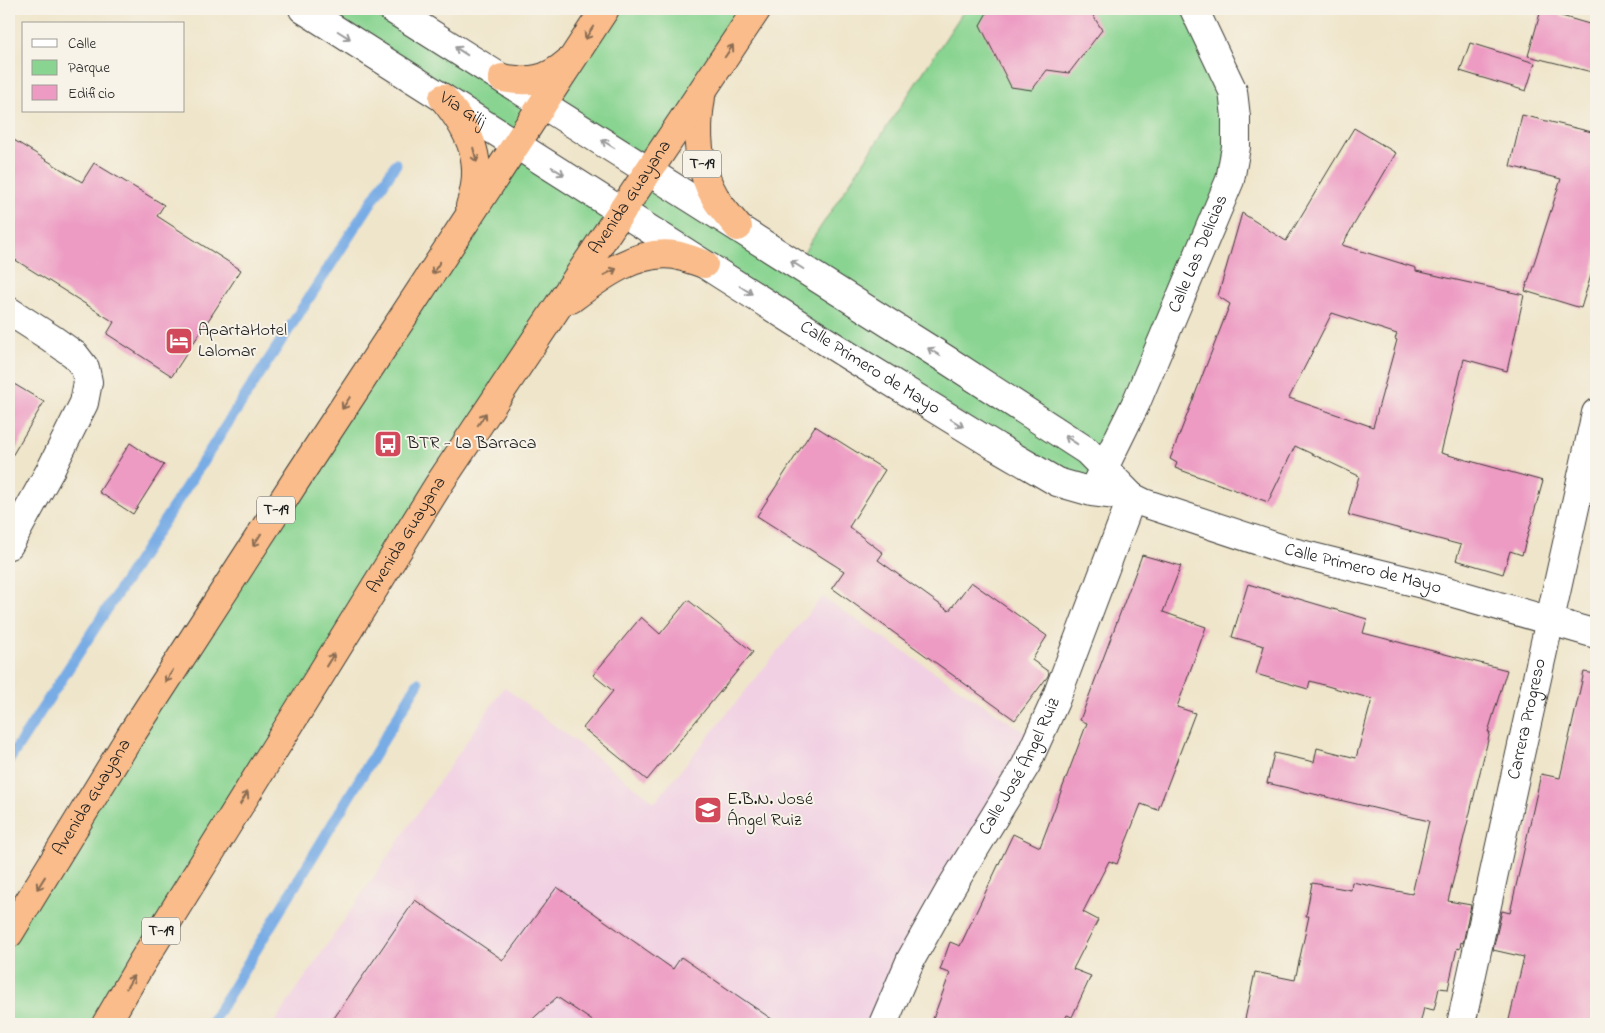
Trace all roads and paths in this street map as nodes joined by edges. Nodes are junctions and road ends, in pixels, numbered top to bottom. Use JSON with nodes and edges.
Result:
{"nodes":[{"id":1,"x":303,"y":9,"type":"edge"},
{"id":2,"x":392,"y":9,"type":"edge"},
{"id":3,"x":605,"y":9,"type":"edge"},
{"id":4,"x":758,"y":9,"type":"edge"},
{"id":5,"x":1194,"y":9,"type":"edge"},
{"id":6,"x":573,"y":58,"type":"junction"},
{"id":7,"x":502,"y":78,"type":"junction"},
{"id":8,"x":702,"y":92,"type":"junction"},
{"id":9,"x":443,"y":98,"type":"junction"},
{"id":10,"x":543,"y":104,"type":"junction"},
{"id":11,"x":516,"y":145,"type":"junction"},
{"id":12,"x":649,"y":170,"type":"junction"},
{"id":13,"x":622,"y":211,"type":"junction"},
{"id":14,"x":463,"y":227,"type":"junction"},
{"id":15,"x":738,"y":227,"type":"junction"},
{"id":16,"x":704,"y":264,"type":"junction"},
{"id":17,"x":556,"y":310,"type":"junction"},
{"id":18,"x":9,"y":311,"type":"edge"},
{"id":19,"x":1596,"y":413,"type":"edge"},
{"id":20,"x":1098,"y":480,"type":"junction"},
{"id":21,"x":1132,"y":497,"type":"junction"},
{"id":22,"x":9,"y":545,"type":"edge"},
{"id":23,"x":1550,"y":620,"type":"junction"},
{"id":24,"x":1596,"y":634,"type":"edge"},
{"id":25,"x":9,"y":934,"type":"edge"},
{"id":26,"x":106,"y":1024,"type":"edge"},
{"id":27,"x":883,"y":1024,"type":"edge"},
{"id":28,"x":1461,"y":1024,"type":"edge"}],
"edges":[{"from":1,"to":9,"type":"street","name":"Vía Gilij","one_way":true},
{"from":7,"to":2,"type":"street","one_way":true},
{"from":3,"to":6,"type":"highway","name":"Avenida Guayana","number":"T-19","one_way":true},
{"from":8,"to":4,"type":"highway","name":"Avenida Guayana","number":"T-19","one_way":true},
{"from":5,"to":20,"type":"street","name":"Calle Las Delicias"},
{"from":6,"to":7,"type":"highway"},
{"from":6,"to":10,"type":"highway","name":"Avenida Guayana","number":"T-19"},
{"from":7,"to":10,"type":"street"},
{"from":8,"to":12,"type":"highway","name":"Avenida Guayana","number":"T-19"},
{"from":8,"to":15,"type":"highway","number":"T-19"},
{"from":9,"to":11,"type":"street","name":"Vía Gilij"},
{"from":9,"to":14,"type":"highway","number":"T-19","one_way":true},
{"from":10,"to":11,"type":"highway","name":"Avenida Guayana","number":"T-19"},
{"from":12,"to":10,"type":"street","one_way":true},
{"from":11,"to":13,"type":"street","name":"Vía Gilij","one_way":true},
{"from":11,"to":14,"type":"highway","name":"Avenida Guayana","number":"T-19"},
{"from":12,"to":13,"type":"highway","name":"Avenida Guayana","number":"T-19"},
{"from":12,"to":15,"type":"street","name":"Calle Primero de Mayo"},
{"from":13,"to":16,"type":"street","name":"Calle Primero de Mayo"},
{"from":13,"to":17,"type":"highway","name":"Avenida Guayana","number":"T-19"},
{"from":14,"to":25,"type":"highway","name":"Avenida Guayana","number":"T-19","one_way":true},
{"from":20,"to":15,"type":"street","name":"Calle Primero de Mayo","one_way":true},
{"from":17,"to":16,"type":"highway","one_way":true},
{"from":16,"to":20,"type":"street","name":"Calle Primero de Mayo","one_way":true},
{"from":26,"to":17,"type":"highway","name":"Avenida Guayana","number":"T-19","one_way":true},
{"from":18,"to":22,"type":"street"},
{"from":19,"to":23,"type":"street","name":"Carrera Progreso"},
{"from":20,"to":21,"type":"street","name":"Calle Primero de Mayo"},
{"from":21,"to":23,"type":"street","name":"Calle Primero de Mayo"},
{"from":21,"to":27,"type":"street","name":"Calle José Ángel Ruiz"},
{"from":23,"to":24,"type":"street","name":"Calle Primero de Mayo"},
{"from":23,"to":28,"type":"street","name":"Carrera Progreso"}]}
